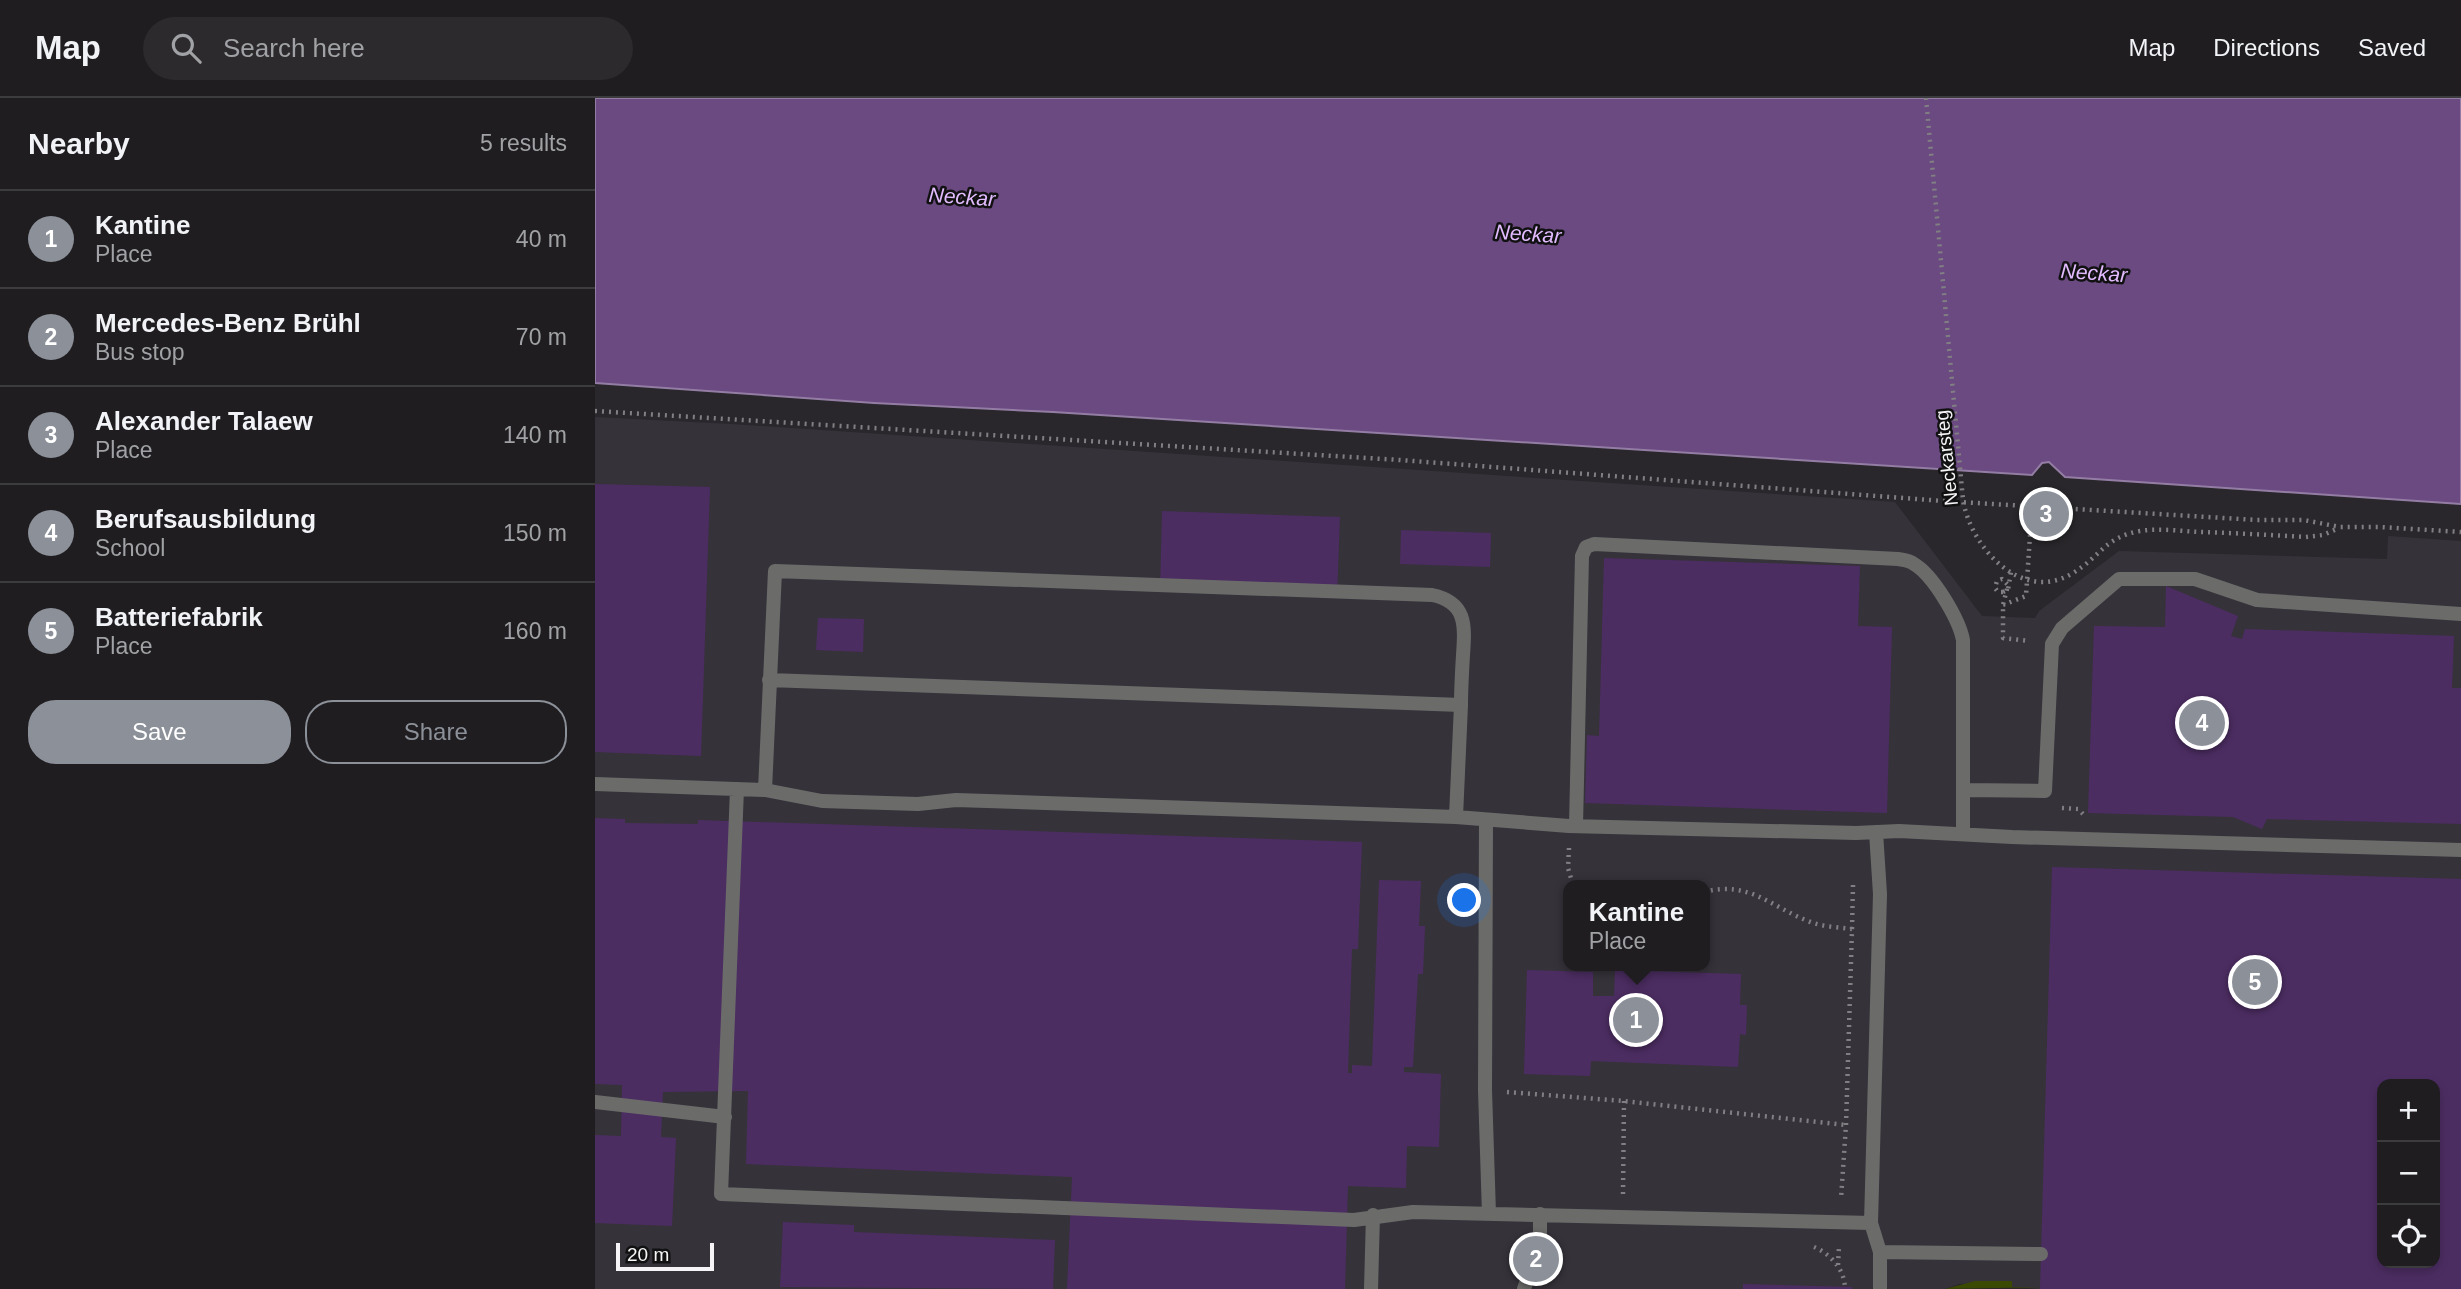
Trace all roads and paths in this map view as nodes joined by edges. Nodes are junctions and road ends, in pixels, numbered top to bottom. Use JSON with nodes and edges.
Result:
{"nodes":[{"id":1,"x":1926,"y":98,"type":"edge"},
{"id":2,"x":595,"y":411,"type":"edge"},
{"id":3,"x":2032,"y":505,"type":"junction"},
{"id":4,"x":2340,"y":527,"type":"junction"},
{"id":5,"x":2461,"y":532,"type":"edge"},
{"id":6,"x":2011,"y":572,"type":"junction"},
{"id":7,"x":2003,"y":605,"type":"junction"},
{"id":8,"x":2461,"y":614,"type":"edge"},
{"id":9,"x":2052,"y":644,"type":"junction"},
{"id":10,"x":769,"y":680,"type":"junction"},
{"id":11,"x":1461,"y":705,"type":"junction"},
{"id":12,"x":595,"y":785,"type":"edge"},
{"id":13,"x":737,"y":789,"type":"junction"},
{"id":14,"x":765,"y":790,"type":"junction"},
{"id":15,"x":1964,"y":790,"type":"junction"},
{"id":16,"x":1455,"y":817,"type":"junction"},
{"id":17,"x":1486,"y":820,"type":"junction"},
{"id":18,"x":1573,"y":826,"type":"junction"},
{"id":19,"x":1876,"y":832,"type":"junction"},
{"id":20,"x":1963,"y":834,"type":"junction"},
{"id":21,"x":2461,"y":850,"type":"edge"},
{"id":22,"x":1572,"y":880,"type":"edge"},
{"id":23,"x":1710,"y":891,"type":"edge"},
{"id":24,"x":1485,"y":1090,"type":"junction"},
{"id":25,"x":1624,"y":1101,"type":"junction"},
{"id":26,"x":595,"y":1102,"type":"edge"},
{"id":27,"x":725,"y":1117,"type":"junction"},
{"id":28,"x":1846,"y":1125,"type":"junction"},
{"id":29,"x":1489,"y":1214,"type":"junction"},
{"id":30,"x":1540,"y":1214,"type":"junction"},
{"id":31,"x":1373,"y":1215,"type":"junction"},
{"id":32,"x":1624,"y":1216,"type":"junction"},
{"id":33,"x":1841,"y":1222,"type":"junction"},
{"id":34,"x":1871,"y":1223,"type":"junction"},
{"id":35,"x":1880,"y":1252,"type":"junction"},
{"id":36,"x":2041,"y":1254,"type":"dead end"},
{"id":37,"x":1838,"y":1266,"type":"dead end"},
{"id":38,"x":1371,"y":1289,"type":"edge"},
{"id":39,"x":1524,"y":1289,"type":"edge"},
{"id":40,"x":1880,"y":1289,"type":"edge"}],
"edges":[{"from":1,"to":6,"type":"path","name":"Neckarsteg","bridge":true},
{"from":2,"to":3,"type":"path"},
{"from":3,"to":4,"type":"path"},
{"from":3,"to":7,"type":"path"},
{"from":4,"to":5,"type":"path"},
{"from":4,"to":6,"type":"path","name":"Neckarsteg","bridge":true},
{"from":6,"to":7,"type":"path","bridge":true},
{"from":7,"to":9,"type":"path"},
{"from":8,"to":9,"type":"lane"},
{"from":9,"to":15,"type":"lane"},
{"from":10,"to":11,"type":"lane"},
{"from":10,"to":11,"type":"lane"},
{"from":10,"to":14,"type":"lane"},
{"from":11,"to":16,"type":"lane"},
{"from":12,"to":13,"type":"lane"},
{"from":13,"to":14,"type":"lane"},
{"from":13,"to":27,"type":"lane"},
{"from":14,"to":16,"type":"lane"},
{"from":15,"to":18,"type":"lane"},
{"from":15,"to":20,"type":"lane"},
{"from":16,"to":17,"type":"lane"},
{"from":17,"to":18,"type":"lane"},
{"from":17,"to":24,"type":"lane"},
{"from":18,"to":19,"type":"lane"},
{"from":18,"to":22,"type":"path"},
{"from":19,"to":20,"type":"lane"},
{"from":19,"to":34,"type":"lane"},
{"from":20,"to":21,"type":"lane"},
{"from":23,"to":28,"type":"path"},
{"from":24,"to":25,"type":"path"},
{"from":24,"to":29,"type":"lane"},
{"from":25,"to":28,"type":"path"},
{"from":25,"to":32,"type":"path"},
{"from":26,"to":27,"type":"lane"},
{"from":27,"to":31,"type":"lane"},
{"from":28,"to":33,"type":"path"},
{"from":29,"to":30,"type":"lane"},
{"from":29,"to":31,"type":"lane"},
{"from":30,"to":32,"type":"lane"},
{"from":30,"to":39,"type":"lane"},
{"from":31,"to":38,"type":"lane"},
{"from":32,"to":33,"type":"lane"},
{"from":33,"to":34,"type":"lane"},
{"from":33,"to":37,"type":"path"},
{"from":34,"to":35,"type":"lane"},
{"from":35,"to":36,"type":"lane"},
{"from":35,"to":40,"type":"lane"}]}
